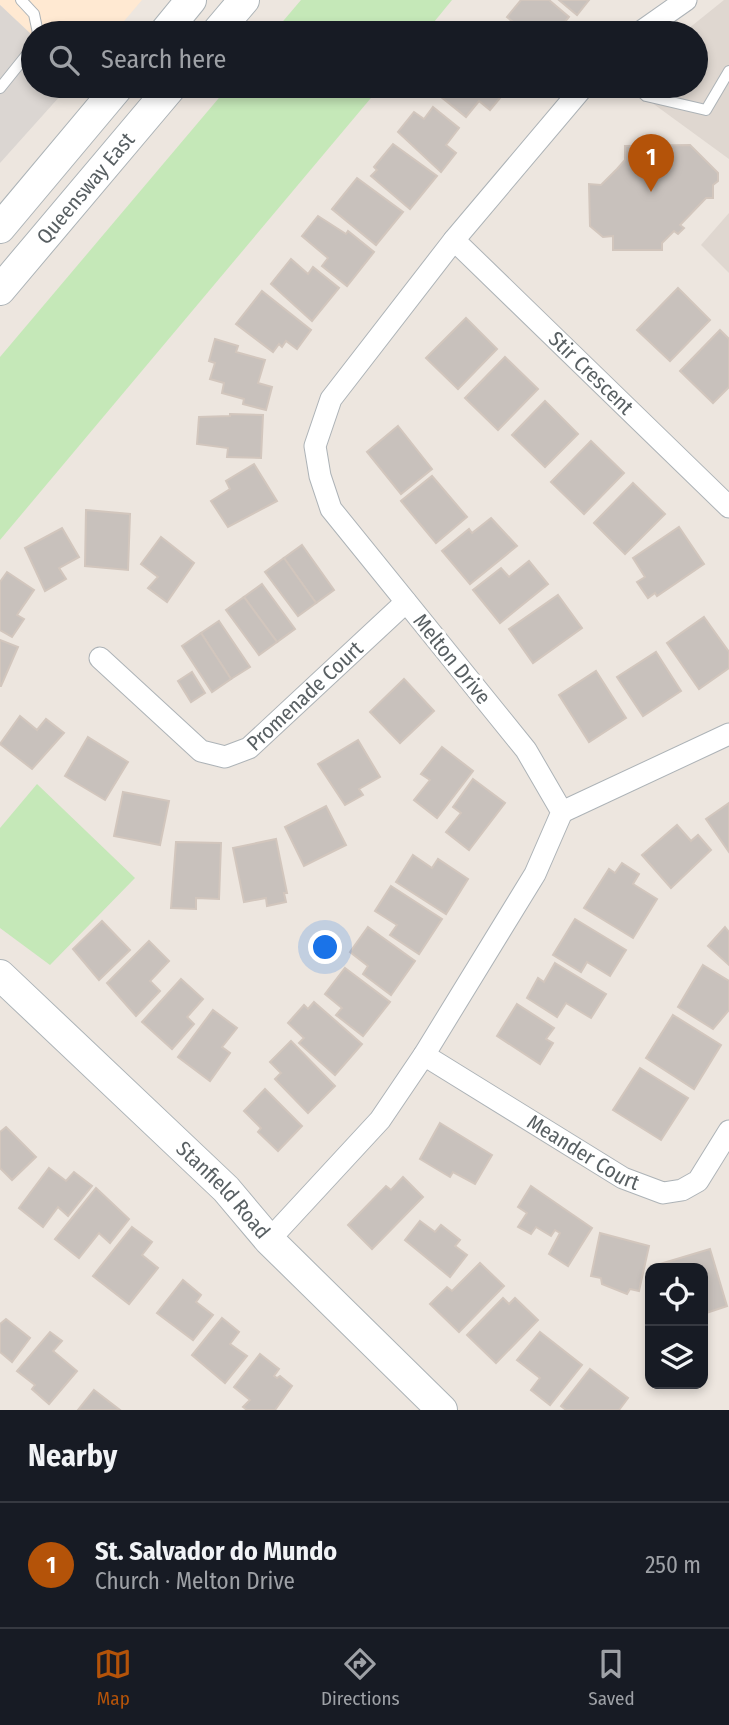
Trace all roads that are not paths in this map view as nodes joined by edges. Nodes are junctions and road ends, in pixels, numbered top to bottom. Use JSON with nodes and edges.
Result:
{"nodes":[{"id":1,"x":21,"y":0,"type":"edge"},
{"id":2,"x":191,"y":0,"type":"edge"},
{"id":3,"x":244,"y":0,"type":"edge"},
{"id":4,"x":686,"y":0,"type":"edge"},
{"id":5,"x":35,"y":21,"type":"edge"},
{"id":6,"x":173,"y":21,"type":"edge"},
{"id":7,"x":226,"y":21,"type":"edge"},
{"id":8,"x":656,"y":21,"type":"edge"},
{"id":9,"x":21,"y":62,"type":"edge"},
{"id":10,"x":729,"y":71,"type":"edge"},
{"id":11,"x":0,"y":88,"type":"edge"},
{"id":12,"x":100,"y":98,"type":"edge"},
{"id":13,"x":162,"y":98,"type":"edge"},
{"id":14,"x":574,"y":98,"type":"edge"},
{"id":15,"x":655,"y":98,"type":"edge"},
{"id":16,"x":0,"y":228,"type":"edge"},
{"id":17,"x":454,"y":240,"type":"junction"},
{"id":18,"x":0,"y":290,"type":"edge"},
{"id":19,"x":729,"y":507,"type":"edge"},
{"id":20,"x":406,"y":602,"type":"junction"},
{"id":21,"x":100,"y":658,"type":"dead end"},
{"id":22,"x":729,"y":734,"type":"edge"},
{"id":23,"x":562,"y":812,"type":"junction"},
{"id":24,"x":0,"y":975,"type":"edge"},
{"id":25,"x":424,"y":1055,"type":"junction"},
{"id":26,"x":729,"y":1131,"type":"edge"},
{"id":27,"x":269,"y":1240,"type":"junction"},
{"id":28,"x":442,"y":1410,"type":"edge"}],
"edges":[{"from":1,"to":5,"type":"lane"},
{"from":2,"to":6,"type":"street"},
{"from":3,"to":7,"type":"street"},
{"from":4,"to":8,"type":"street"},
{"from":9,"to":11,"type":"lane"},
{"from":10,"to":15,"type":"lane"},
{"from":12,"to":16,"type":"street","name":"Queensway East"},
{"from":13,"to":18,"type":"street","name":"Queensway East"},
{"from":14,"to":17,"type":"street","name":"Melton Drive"},
{"from":17,"to":19,"type":"street","name":"Stir Crescent"},
{"from":17,"to":20,"type":"street","name":"Melton Drive"},
{"from":20,"to":21,"type":"street","name":"Promenade Court"},
{"from":20,"to":23,"type":"street","name":"Melton Drive"},
{"from":22,"to":23,"type":"street"},
{"from":23,"to":25,"type":"street"},
{"from":24,"to":27,"type":"street","name":"Stanfield Road"},
{"from":25,"to":26,"type":"street","name":"Meander Court"},
{"from":25,"to":27,"type":"street"},
{"from":27,"to":28,"type":"street","name":"Stanfield Road"}]}
